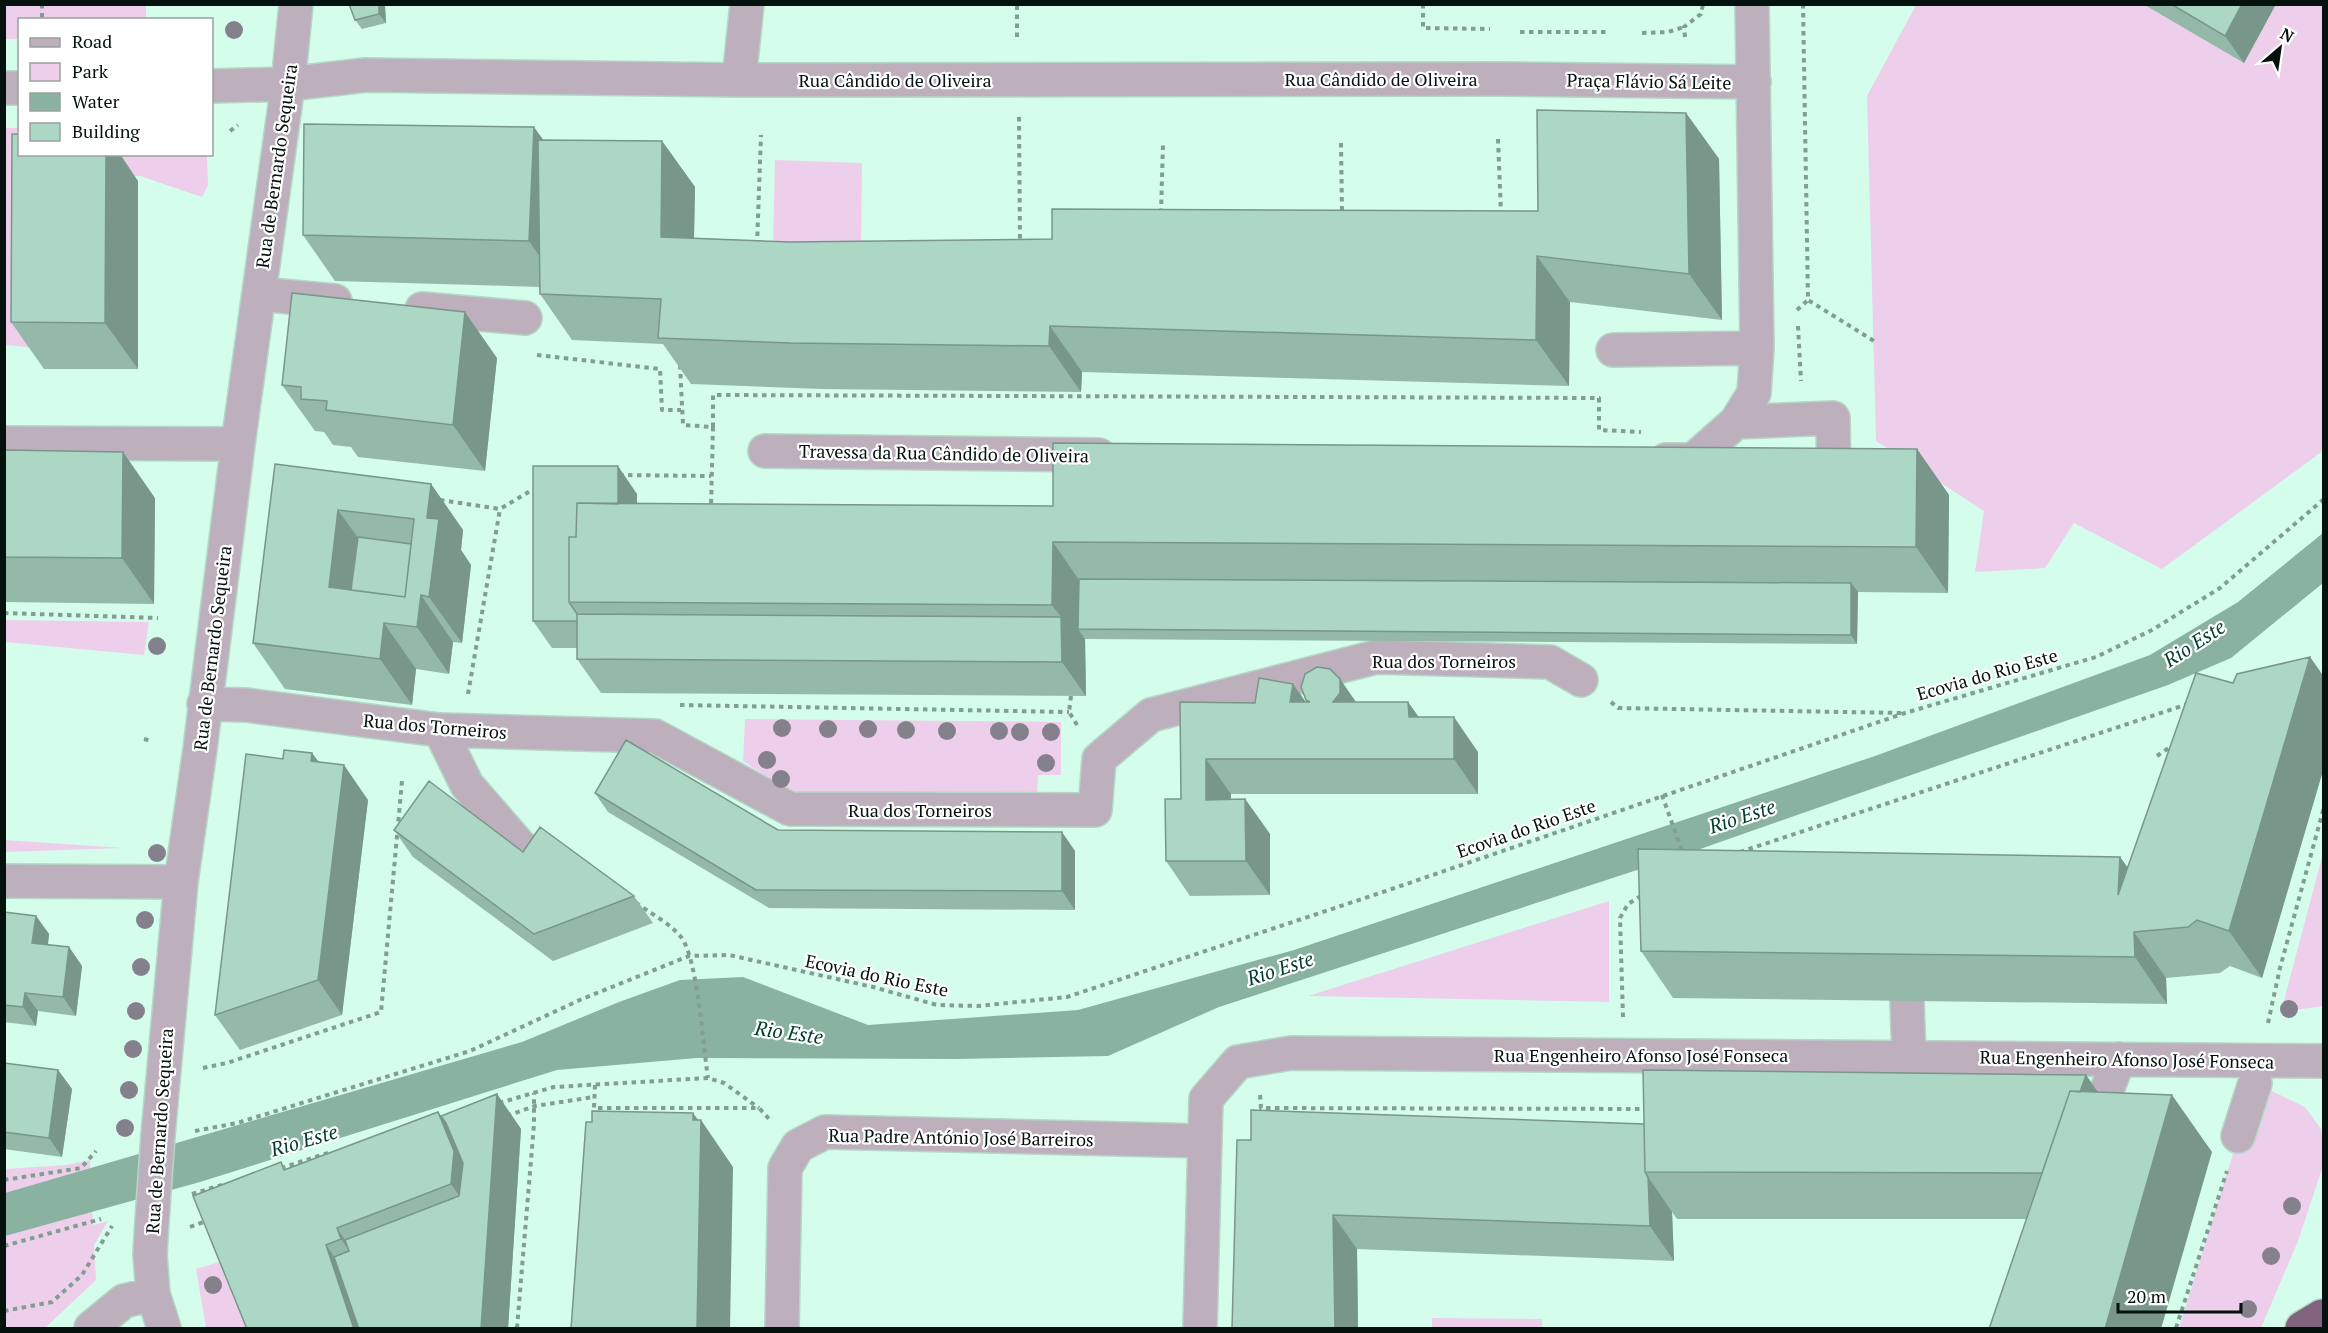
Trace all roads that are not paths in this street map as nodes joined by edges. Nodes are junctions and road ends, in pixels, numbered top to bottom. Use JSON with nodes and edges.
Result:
{"nodes":[{"id":1,"x":296,"y":4,"type":"edge"},
{"id":2,"x":747,"y":4,"type":"edge"},
{"id":3,"x":1752,"y":4,"type":"edge"},
{"id":4,"x":1502,"y":79,"type":"joint"},
{"id":5,"x":739,"y":80,"type":"junction"},
{"id":6,"x":1754,"y":82,"type":"junction"},
{"id":7,"x":288,"y":84,"type":"junction"},
{"id":8,"x":213,"y":86,"type":"edge"},
{"id":9,"x":259,"y":294,"type":"junction"},
{"id":10,"x":358,"y":303,"type":"edge"},
{"id":11,"x":394,"y":306,"type":"edge"},
{"id":12,"x":525,"y":318,"type":"road end"},
{"id":13,"x":1757,"y":348,"type":"junction"},
{"id":14,"x":1613,"y":350,"type":"dead end"},
{"id":15,"x":1736,"y":422,"type":"junction"},
{"id":16,"x":4,"y":443,"type":"edge"},
{"id":17,"x":238,"y":444,"type":"junction"},
{"id":18,"x":765,"y":451,"type":"dead end"},
{"id":19,"x":1134,"y":455,"type":"edge"},
{"id":20,"x":1634,"y":459,"type":"edge"},
{"id":21,"x":1834,"y":485,"type":"edge"},
{"id":22,"x":1581,"y":680,"type":"road end"},
{"id":23,"x":204,"y":704,"type":"junction"},
{"id":24,"x":440,"y":730,"type":"junction"},
{"id":25,"x":546,"y":865,"type":"edge"},
{"id":26,"x":4,"y":881,"type":"edge"},
{"id":27,"x":181,"y":882,"type":"junction"},
{"id":28,"x":1907,"y":1001,"type":"edge"},
{"id":29,"x":1909,"y":1058,"type":"junction"},
{"id":30,"x":2119,"y":1059,"type":"junction"},
{"id":31,"x":2324,"y":1061,"type":"edge"},
{"id":32,"x":2254,"y":1083,"type":"dead end"},
{"id":33,"x":2096,"y":1118,"type":"edge"},
{"id":34,"x":2238,"y":1136,"type":"road end"},
{"id":35,"x":1205,"y":1141,"type":"junction"},
{"id":36,"x":153,"y":1294,"type":"junction"},
{"id":37,"x":91,"y":1329,"type":"edge"},
{"id":38,"x":164,"y":1329,"type":"edge"},
{"id":39,"x":782,"y":1329,"type":"edge"},
{"id":40,"x":1200,"y":1329,"type":"edge"}],
"edges":[{"from":1,"to":7,"type":"street","name":"Rua de Bernardo Sequeira"},
{"from":2,"to":5,"type":"street"},
{"from":3,"to":6,"type":"street","name":"Praça Flávio Sá Leite"},
{"from":4,"to":5,"type":"street","name":"Rua Cândido de Oliveira"},
{"from":4,"to":6,"type":"street","name":"Praça Flávio Sá Leite"},
{"from":5,"to":7,"type":"street","name":"Rua Cândido de Oliveira"},
{"from":6,"to":13,"type":"street"},
{"from":7,"to":8,"type":"street","name":"Rua Cândido de Oliveira"},
{"from":7,"to":9,"type":"street","name":"Rua de Bernardo Sequeira"},
{"from":9,"to":10,"type":"street"},
{"from":9,"to":17,"type":"street","name":"Rua de Bernardo Sequeira"},
{"from":11,"to":12,"type":"street"},
{"from":13,"to":14,"type":"street"},
{"from":13,"to":15,"type":"street"},
{"from":15,"to":20,"type":"street"},
{"from":15,"to":21,"type":"street"},
{"from":16,"to":17,"type":"street"},
{"from":17,"to":23,"type":"street","name":"Rua de Bernardo Sequeira"},
{"from":18,"to":19,"type":"street","name":"Travessa da Rua Cândido de Oliveira"},
{"from":22,"to":24,"type":"street","name":"Rua dos Torneiros"},
{"from":23,"to":24,"type":"street","name":"Rua dos Torneiros"},
{"from":23,"to":27,"type":"street","name":"Rua de Bernardo Sequeira"},
{"from":24,"to":25,"type":"street"},
{"from":26,"to":27,"type":"street"},
{"from":27,"to":36,"type":"street","name":"Rua de Bernardo Sequeira","bridge":true},
{"from":28,"to":29,"type":"street"},
{"from":29,"to":30,"type":"street","name":"Rua Engenheiro Afonso José Fonseca"},
{"from":29,"to":35,"type":"street","name":"Rua Engenheiro Afonso José Fonseca"},
{"from":30,"to":31,"type":"street","name":"Rua Engenheiro Afonso José Fonseca"},
{"from":30,"to":33,"type":"street"},
{"from":32,"to":34,"type":"street"},
{"from":35,"to":39,"type":"street","name":"Rua Padre António José Barreiros"},
{"from":35,"to":40,"type":"street","name":"Rua Engenheiro Afonso José Fonseca"},
{"from":36,"to":37,"type":"street"},
{"from":36,"to":38,"type":"street","name":"Rua de Bernardo Sequeira"}]}
